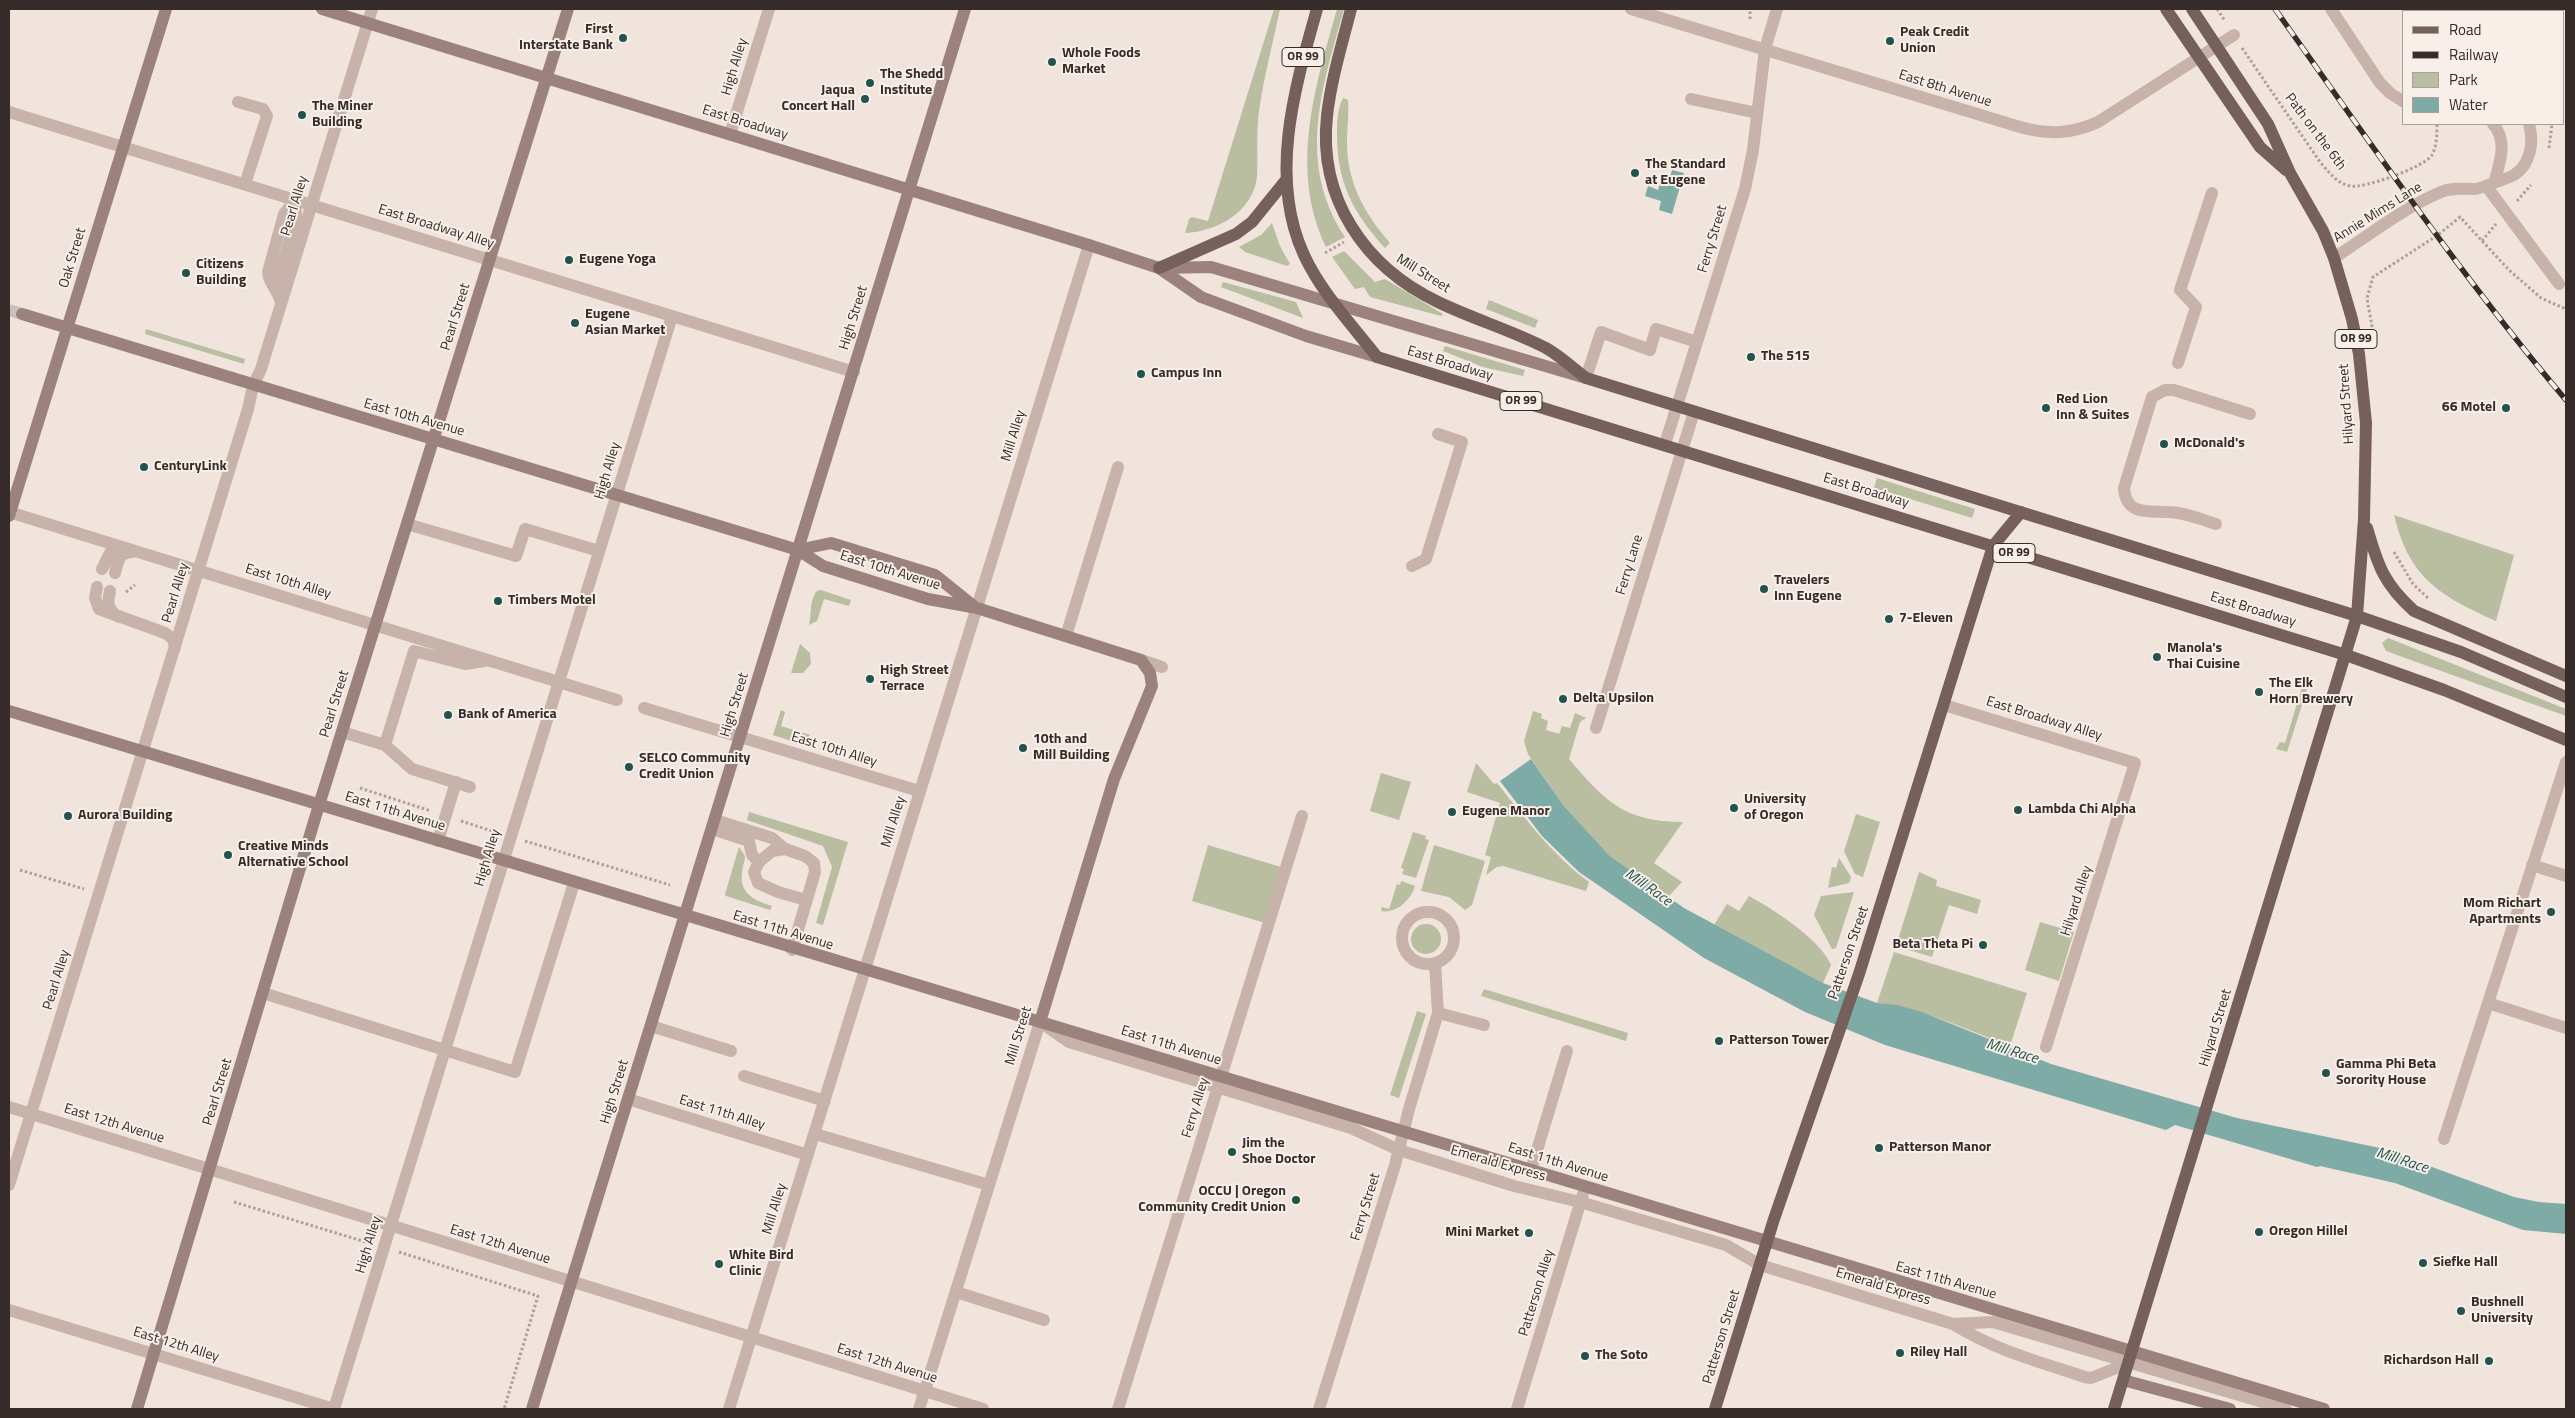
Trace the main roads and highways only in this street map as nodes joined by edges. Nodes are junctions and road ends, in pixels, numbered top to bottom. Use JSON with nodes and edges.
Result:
{"nodes":[{"id":1,"x":166,"y":9,"type":"edge"},
{"id":2,"x":322,"y":9,"type":"edge"},
{"id":3,"x":568,"y":9,"type":"edge"},
{"id":4,"x":965,"y":9,"type":"edge"},
{"id":5,"x":1317,"y":9,"type":"edge"},
{"id":6,"x":1351,"y":9,"type":"edge"},
{"id":7,"x":2166,"y":9,"type":"edge"},
{"id":8,"x":2192,"y":9,"type":"edge"},
{"id":9,"x":547,"y":78,"type":"junction"},
{"id":10,"x":2290,"y":174,"type":"junction"},
{"id":11,"x":1286,"y":180,"type":"junction"},
{"id":12,"x":910,"y":189,"type":"junction"},
{"id":13,"x":1159,"y":268,"type":"junction"},
{"id":14,"x":1335,"y":303,"type":"junction"},
{"id":15,"x":22,"y":314,"type":"tunnel mouth"},
{"id":16,"x":67,"y":329,"type":"junction"},
{"id":17,"x":1377,"y":357,"type":"junction"},
{"id":18,"x":1586,"y":378,"type":"junction"},
{"id":19,"x":434,"y":440,"type":"junction"},
{"id":20,"x":2021,"y":512,"type":"junction"},
{"id":21,"x":9,"y":514,"type":"edge"},
{"id":22,"x":2364,"y":518,"type":"junction"},
{"id":23,"x":1994,"y":546,"type":"junction"},
{"id":24,"x":798,"y":550,"type":"junction"},
{"id":25,"x":977,"y":608,"type":"junction"},
{"id":26,"x":2357,"y":616,"type":"junction"},
{"id":27,"x":2346,"y":654,"type":"junction"},
{"id":28,"x":2566,"y":676,"type":"edge"},
{"id":29,"x":1151,"y":677,"type":"joint"},
{"id":30,"x":2566,"y":697,"type":"edge"},
{"id":31,"x":9,"y":711,"type":"edge"},
{"id":32,"x":2566,"y":740,"type":"edge"},
{"id":33,"x":319,"y":805,"type":"junction"},
{"id":34,"x":685,"y":917,"type":"junction"},
{"id":35,"x":1040,"y":1022,"type":"junction"},
{"id":36,"x":1767,"y":1243,"type":"junction"},
{"id":37,"x":2130,"y":1357,"type":"junction"},
{"id":38,"x":2123,"y":1380,"type":"junction"},
{"id":39,"x":137,"y":1409,"type":"edge"},
{"id":40,"x":532,"y":1409,"type":"edge"},
{"id":41,"x":1715,"y":1409,"type":"edge"},
{"id":42,"x":2114,"y":1409,"type":"edge"},
{"id":43,"x":2230,"y":1409,"type":"edge"},
{"id":44,"x":2324,"y":1409,"type":"edge"}],
"edges":[{"from":1,"to":16,"type":"main road","name":"Oak Street"},
{"from":2,"to":9,"type":"main road","name":"East Broadway"},
{"from":3,"to":9,"type":"main road","name":"Pearl Street"},
{"from":4,"to":12,"type":"main road","name":"High Street"},
{"from":5,"to":11,"type":"main road","number":"OR 99"},
{"from":6,"to":18,"type":"main road","name":"Mill Street"},
{"from":7,"to":10,"type":"main road","name":"Hilyard Street","number":"OR 99"},
{"from":8,"to":10,"type":"main road","name":"Hilyard Street","number":"OR 99"},
{"from":9,"to":12,"type":"main road","name":"East Broadway"},
{"from":9,"to":19,"type":"main road","name":"Pearl Street"},
{"from":10,"to":22,"type":"main road","name":"Hilyard Street","number":"OR 99"},
{"from":11,"to":13,"type":"main road"},
{"from":11,"to":14,"type":"main road","number":"OR 99"},
{"from":12,"to":13,"type":"main road","name":"East Broadway"},
{"from":12,"to":24,"type":"main road","name":"High Street"},
{"from":13,"to":14,"type":"main road","name":"East Broadway"},
{"from":13,"to":17,"type":"main road","name":"East Broadway"},
{"from":14,"to":17,"type":"main road","number":"OR 99"},
{"from":14,"to":18,"type":"main road","name":"East Broadway"},
{"from":15,"to":16,"type":"main road","name":"East 10th Avenue"},
{"from":16,"to":19,"type":"main road","name":"East 10th Avenue"},
{"from":16,"to":21,"type":"main road","name":"Oak Street"},
{"from":17,"to":23,"type":"main road","name":"East Broadway","number":"OR 99"},
{"from":18,"to":20,"type":"main road","name":"East Broadway"},
{"from":19,"to":24,"type":"main road","name":"East 10th Avenue"},
{"from":19,"to":33,"type":"main road","name":"Pearl Street"},
{"from":20,"to":23,"type":"main road","name":"Patterson Street"},
{"from":20,"to":26,"type":"main road","name":"East Broadway"},
{"from":22,"to":26,"type":"main road","name":"Hilyard Street","number":"OR 99"},
{"from":22,"to":28,"type":"main road","number":"OR 99"},
{"from":23,"to":27,"type":"main road","name":"East Broadway","number":"OR 99"},
{"from":23,"to":36,"type":"main road","name":"Patterson Street"},
{"from":24,"to":25,"type":"main road","name":"East 10th Avenue"},
{"from":24,"to":25,"type":"main road","name":"East 10th Avenue"},
{"from":24,"to":34,"type":"main road","name":"High Street"},
{"from":25,"to":29,"type":"main road","name":"East 10th Avenue"},
{"from":26,"to":27,"type":"main road","name":"Hilyard Street"},
{"from":26,"to":30,"type":"main road","name":"East Broadway"},
{"from":27,"to":32,"type":"main road","name":"East Broadway","number":"OR 99"},
{"from":27,"to":37,"type":"main road","name":"Hilyard Street"},
{"from":29,"to":35,"type":"main road","name":"Mill Street"},
{"from":31,"to":33,"type":"main road","name":"East 11th Avenue"},
{"from":33,"to":34,"type":"main road","name":"East 11th Avenue"},
{"from":33,"to":39,"type":"main road","name":"Pearl Street"},
{"from":34,"to":35,"type":"main road","name":"East 11th Avenue"},
{"from":34,"to":40,"type":"main road","name":"High Street"},
{"from":35,"to":36,"type":"main road","name":"East 11th Avenue"},
{"from":36,"to":37,"type":"main road","name":"East 11th Avenue"},
{"from":36,"to":41,"type":"main road","name":"Patterson Street"},
{"from":37,"to":38,"type":"main road","name":"Hilyard Street"},
{"from":37,"to":44,"type":"main road","name":"East 11th Avenue"},
{"from":38,"to":42,"type":"main road","name":"Hilyard Street"},
{"from":38,"to":43,"type":"main road"}]}
